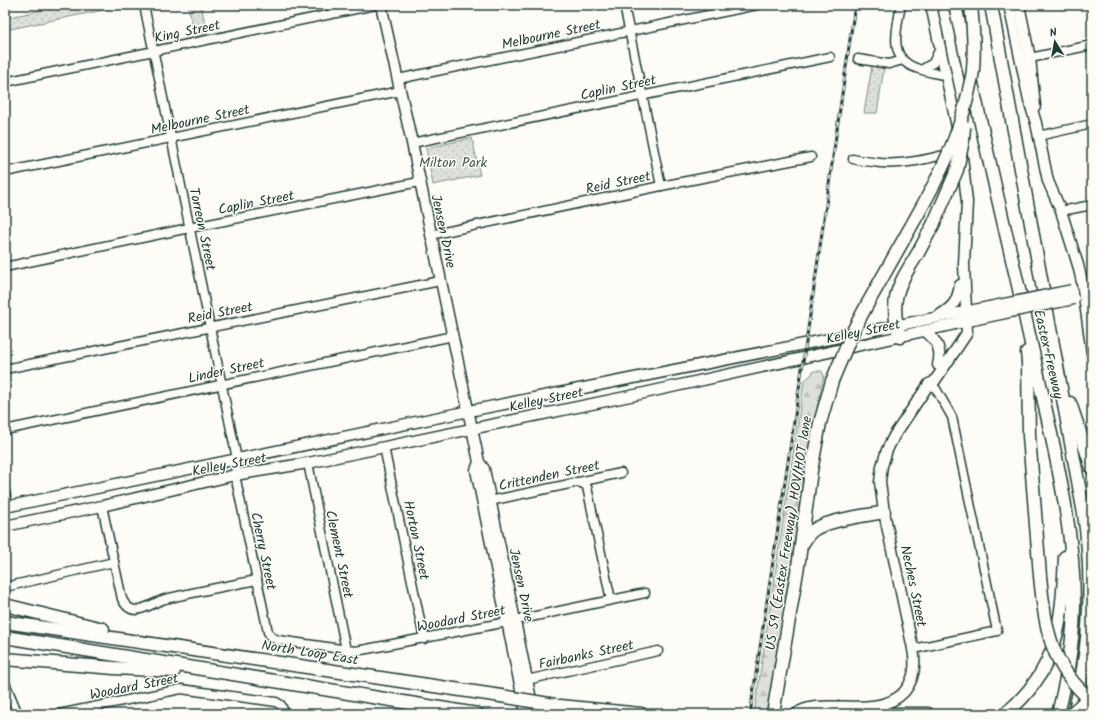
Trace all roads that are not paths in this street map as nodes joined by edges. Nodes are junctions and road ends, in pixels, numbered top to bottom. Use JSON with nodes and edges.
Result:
{"nodes":[{"id":1,"x":144,"y":5,"type":"edge"},
{"id":2,"x":375,"y":5,"type":"edge"},
{"id":3,"x":381,"y":5,"type":"edge"},
{"id":4,"x":624,"y":5,"type":"edge"},
{"id":5,"x":757,"y":5,"type":"edge"},
{"id":6,"x":901,"y":5,"type":"edge"},
{"id":7,"x":931,"y":5,"type":"edge"},
{"id":8,"x":955,"y":5,"type":"edge"},
{"id":9,"x":971,"y":5,"type":"edge"},
{"id":10,"x":991,"y":5,"type":"edge"},
{"id":11,"x":1009,"y":5,"type":"edge"},
{"id":12,"x":1019,"y":5,"type":"edge"},
{"id":13,"x":629,"y":32,"type":"junction"},
{"id":14,"x":1092,"y":45,"type":"edge"},
{"id":15,"x":940,"y":48,"type":"junction"},
{"id":16,"x":153,"y":52,"type":"junction"},
{"id":17,"x":830,"y":57,"type":"dead end"},
{"id":18,"x":1030,"y":58,"type":"junction"},
{"id":19,"x":858,"y":59,"type":"dead end"},
{"id":20,"x":903,"y":60,"type":"junction"},
{"id":21,"x":923,"y":69,"type":"junction"},
{"id":22,"x":946,"y":76,"type":"junction"},
{"id":23,"x":398,"y":79,"type":"junction"},
{"id":24,"x":5,"y":82,"type":"edge"},
{"id":25,"x":400,"y":91,"type":"junction"},
{"id":26,"x":642,"y":96,"type":"junction"},
{"id":27,"x":965,"y":109,"type":"junction"},
{"id":28,"x":1036,"y":122,"type":"junction"},
{"id":29,"x":1092,"y":124,"type":"edge"},
{"id":30,"x":1038,"y":136,"type":"junction"},
{"id":31,"x":171,"y":138,"type":"junction"},
{"id":32,"x":412,"y":143,"type":"junction"},
{"id":33,"x":962,"y":151,"type":"junction"},
{"id":34,"x":811,"y":157,"type":"dead end"},
{"id":35,"x":853,"y":160,"type":"dead end"},
{"id":36,"x":5,"y":172,"type":"edge"},
{"id":37,"x":419,"y":182,"type":"junction"},
{"id":38,"x":661,"y":186,"type":"junction"},
{"id":39,"x":1092,"y":205,"type":"edge"},
{"id":40,"x":1061,"y":211,"type":"junction"},
{"id":41,"x":189,"y":228,"type":"junction"},
{"id":42,"x":430,"y":235,"type":"junction"},
{"id":43,"x":964,"y":264,"type":"junction"},
{"id":44,"x":5,"y":267,"type":"edge"},
{"id":45,"x":440,"y":281,"type":"junction"},
{"id":46,"x":1017,"y":283,"type":"junction"},
{"id":47,"x":1087,"y":285,"type":"edge"},
{"id":48,"x":1081,"y":296,"type":"edge"},
{"id":49,"x":966,"y":316,"type":"junction"},
{"id":50,"x":938,"y":317,"type":"junction"},
{"id":51,"x":210,"y":327,"type":"junction"},
{"id":52,"x":898,"y":331,"type":"junction"},
{"id":53,"x":925,"y":331,"type":"junction"},
{"id":54,"x":453,"y":336,"type":"junction"},
{"id":55,"x":1092,"y":353,"type":"edge"},
{"id":56,"x":1055,"y":360,"type":"junction"},
{"id":57,"x":938,"y":365,"type":"junction"},
{"id":58,"x":5,"y":369,"type":"edge"},
{"id":59,"x":222,"y":384,"type":"junction"},
{"id":60,"x":929,"y":384,"type":"junction"},
{"id":61,"x":469,"y":411,"type":"junction"},
{"id":62,"x":472,"y":429,"type":"junction"},
{"id":63,"x":5,"y":430,"type":"edge"},
{"id":64,"x":384,"y":447,"type":"junction"},
{"id":65,"x":237,"y":459,"type":"junction"},
{"id":66,"x":308,"y":463,"type":"junction"},
{"id":67,"x":1092,"y":468,"type":"edge"},
{"id":68,"x":621,"y":473,"type":"dead end"},
{"id":69,"x":235,"y":476,"type":"junction"},
{"id":70,"x":577,"y":482,"type":"junction"},
{"id":71,"x":5,"y":492,"type":"edge"},
{"id":72,"x":487,"y":502,"type":"junction"},
{"id":73,"x":102,"y":506,"type":"junction"},
{"id":74,"x":6,"y":507,"type":"edge"},
{"id":75,"x":1065,"y":510,"type":"junction"},
{"id":76,"x":884,"y":512,"type":"junction"},
{"id":77,"x":5,"y":526,"type":"edge"},
{"id":78,"x":801,"y":548,"type":"junction"},
{"id":79,"x":114,"y":562,"type":"junction"},
{"id":80,"x":1091,"y":577,"type":"edge"},
{"id":81,"x":257,"y":580,"type":"junction"},
{"id":82,"x":5,"y":587,"type":"edge"},
{"id":83,"x":645,"y":593,"type":"dead end"},
{"id":84,"x":611,"y":600,"type":"junction"},
{"id":85,"x":5,"y":605,"type":"edge"},
{"id":86,"x":5,"y":622,"type":"edge"},
{"id":87,"x":511,"y":622,"type":"junction"},
{"id":88,"x":5,"y":637,"type":"edge"},
{"id":89,"x":424,"y":639,"type":"junction"},
{"id":90,"x":282,"y":640,"type":"joint"},
{"id":91,"x":172,"y":646,"type":"junction"},
{"id":92,"x":913,"y":649,"type":"junction"},
{"id":93,"x":346,"y":650,"type":"junction"},
{"id":94,"x":658,"y":651,"type":"dead end"},
{"id":95,"x":10,"y":659,"type":"edge"},
{"id":96,"x":236,"y":674,"type":"junction"},
{"id":97,"x":524,"y":681,"type":"junction"},
{"id":98,"x":5,"y":683,"type":"edge"},
{"id":99,"x":1092,"y":695,"type":"edge"},
{"id":100,"x":1092,"y":701,"type":"edge"},
{"id":101,"x":558,"y":705,"type":"junction"},
{"id":102,"x":284,"y":711,"type":"edge"},
{"id":103,"x":18,"y":714,"type":"edge"},
{"id":104,"x":59,"y":714,"type":"edge"},
{"id":105,"x":477,"y":714,"type":"edge"},
{"id":106,"x":526,"y":714,"type":"edge"},
{"id":107,"x":534,"y":714,"type":"edge"},
{"id":108,"x":610,"y":714,"type":"edge"},
{"id":109,"x":641,"y":714,"type":"edge"},
{"id":110,"x":773,"y":714,"type":"edge"},
{"id":111,"x":796,"y":714,"type":"edge"},
{"id":112,"x":880,"y":714,"type":"edge"},
{"id":113,"x":928,"y":714,"type":"edge"},
{"id":114,"x":1006,"y":714,"type":"edge"},
{"id":115,"x":1058,"y":714,"type":"edge"},
{"id":116,"x":1071,"y":714,"type":"edge"},
{"id":117,"x":1074,"y":714,"type":"edge"}],
"edges":[{"from":1,"to":16,"type":"street","name":"Torreon Street"},
{"from":2,"to":16,"type":"street","name":"King Street"},
{"from":3,"to":23,"type":"main road","name":"Jensen Drive"},
{"from":4,"to":13,"type":"street"},
{"from":5,"to":13,"type":"street","name":"Melbourne Street"},
{"from":6,"to":20,"type":"street"},
{"from":7,"to":15,"type":"main road"},
{"from":8,"to":46,"type":"highway","name":"Eastex Freeway"},
{"from":9,"to":27,"type":"highway","name":"US 59 (Eastex Freeway) HOV/HOT lane","bridge":true},
{"from":10,"to":56,"type":"highway","name":"Eastex Freeway"},
{"from":11,"to":28,"type":"main road"},
{"from":12,"to":18,"type":"main road"},
{"from":13,"to":23,"type":"street","name":"Melbourne Street"},
{"from":13,"to":26,"type":"street"},
{"from":14,"to":18,"type":"street"},
{"from":15,"to":21,"type":"street"},
{"from":15,"to":22,"type":"main road"},
{"from":16,"to":24,"type":"street","name":"King Street"},
{"from":16,"to":31,"type":"street","name":"Torreon Street"},
{"from":17,"to":26,"type":"street","name":"Caplin Street"},
{"from":18,"to":28,"type":"main road"},
{"from":19,"to":20,"type":"street"},
{"from":20,"to":21,"type":"street"},
{"from":21,"to":22,"type":"street"},
{"from":22,"to":33,"type":"main road"},
{"from":23,"to":25,"type":"main road","name":"Jensen Drive"},
{"from":25,"to":31,"type":"street","name":"Melbourne Street"},
{"from":25,"to":32,"type":"main road","name":"Jensen Drive"},
{"from":26,"to":32,"type":"street","name":"Caplin Street"},
{"from":26,"to":38,"type":"street"},
{"from":27,"to":52,"type":"highway","bridge":true},
{"from":27,"to":78,"type":"highway","name":"US 59 (Eastex Freeway) HOV/HOT lane","bridge":true},
{"from":28,"to":30,"type":"main road"},
{"from":29,"to":30,"type":"street"},
{"from":30,"to":40,"type":"main road"},
{"from":31,"to":36,"type":"street","name":"Melbourne Street"},
{"from":31,"to":41,"type":"street","name":"Torreon Street"},
{"from":32,"to":37,"type":"main road","name":"Jensen Drive"},
{"from":33,"to":35,"type":"street"},
{"from":33,"to":43,"type":"main road"},
{"from":34,"to":38,"type":"street","name":"Reid Street"},
{"from":37,"to":41,"type":"street","name":"Caplin Street"},
{"from":37,"to":42,"type":"main road","name":"Jensen Drive"},
{"from":38,"to":42,"type":"street","name":"Reid Street"},
{"from":39,"to":40,"type":"street"},
{"from":40,"to":47,"type":"main road"},
{"from":41,"to":44,"type":"street","name":"Caplin Street"},
{"from":41,"to":51,"type":"street","name":"Torreon Street"},
{"from":42,"to":45,"type":"main road","name":"Jensen Drive"},
{"from":43,"to":49,"type":"main road"},
{"from":43,"to":50,"type":"main road"},
{"from":45,"to":51,"type":"street","name":"Reid Street"},
{"from":45,"to":54,"type":"main road","name":"Jensen Drive"},
{"from":46,"to":75,"type":"highway","name":"Eastex Freeway"},
{"from":46,"to":100,"type":"highway","bridge":true},
{"from":47,"to":48,"type":"main road","name":"Kelley Street"},
{"from":48,"to":49,"type":"main road","name":"Kelley Street","bridge":true},
{"from":48,"to":55,"type":"main road"},
{"from":49,"to":50,"type":"main road","name":"Kelley Street"},
{"from":49,"to":53,"type":"main road","name":"Kelley Street"},
{"from":49,"to":57,"type":"main road","name":"Neches Street"},
{"from":49,"to":60,"type":"main road","name":"Neches Street"},
{"from":50,"to":52,"type":"main road","name":"Kelley Street"},
{"from":51,"to":58,"type":"street","name":"Reid Street"},
{"from":51,"to":59,"type":"street","name":"Torreon Street"},
{"from":52,"to":53,"type":"main road","name":"Kelley Street"},
{"from":52,"to":61,"type":"main road","name":"Kelley Street"},
{"from":52,"to":62,"type":"main road","name":"Kelley Street"},
{"from":53,"to":57,"type":"main road"},
{"from":54,"to":59,"type":"street","name":"Linder Street"},
{"from":54,"to":61,"type":"main road","name":"Jensen Drive"},
{"from":56,"to":67,"type":"highway"},
{"from":56,"to":80,"type":"highway","name":"Eastex Freeway"},
{"from":57,"to":60,"type":"main road","name":"Neches Street"},
{"from":59,"to":63,"type":"street","name":"Linder Street"},
{"from":59,"to":65,"type":"street","name":"Torreon Street"},
{"from":60,"to":76,"type":"main road","name":"Neches Street"},
{"from":60,"to":92,"type":"street"},
{"from":61,"to":62,"type":"main road","name":"Jensen Drive"},
{"from":61,"to":65,"type":"main road","name":"Kelley Street"},
{"from":62,"to":64,"type":"main road","name":"Kelley Street"},
{"from":62,"to":72,"type":"main road","name":"Jensen Drive"},
{"from":64,"to":66,"type":"main road","name":"Kelley Street"},
{"from":64,"to":89,"type":"street","name":"Horton Street"},
{"from":65,"to":69,"type":"street","name":"Cherry Street"},
{"from":65,"to":74,"type":"main road","name":"Kelley Street"},
{"from":66,"to":69,"type":"main road","name":"Kelley Street"},
{"from":66,"to":93,"type":"street","name":"Clement Street"},
{"from":68,"to":70,"type":"street","name":"Crittenden Street"},
{"from":69,"to":73,"type":"main road","name":"Kelley Street"},
{"from":69,"to":81,"type":"street","name":"Cherry Street"},
{"from":70,"to":72,"type":"street","name":"Crittenden Street"},
{"from":70,"to":84,"type":"street"},
{"from":71,"to":74,"type":"street"},
{"from":72,"to":87,"type":"main road","name":"Jensen Drive"},
{"from":73,"to":77,"type":"main road","name":"Kelley Street"},
{"from":73,"to":79,"type":"street"},
{"from":75,"to":114,"type":"highway"},
{"from":75,"to":115,"type":"highway","name":"Eastex Freeway"},
{"from":76,"to":78,"type":"highway"},
{"from":76,"to":92,"type":"main road","name":"Neches Street"},
{"from":78,"to":110,"type":"highway","name":"US 59 (Eastex Freeway) HOV/HOT lane"},
{"from":79,"to":81,"type":"street"},
{"from":79,"to":82,"type":"street"},
{"from":80,"to":117,"type":"highway","name":"Eastex Freeway"},
{"from":81,"to":90,"type":"street","name":"Cherry Street"},
{"from":83,"to":84,"type":"street","name":"Woodard Street"},
{"from":84,"to":87,"type":"street","name":"Woodard Street"},
{"from":85,"to":91,"type":"highway"},
{"from":86,"to":91,"type":"highway","name":"North Loop East"},
{"from":87,"to":89,"type":"street","name":"Woodard Street"},
{"from":87,"to":97,"type":"main road","name":"Jensen Drive"},
{"from":88,"to":96,"type":"highway"},
{"from":89,"to":93,"type":"street","name":"Woodard Street"},
{"from":90,"to":93,"type":"street","name":"Woodard Street"},
{"from":91,"to":101,"type":"highway","name":"North Loop East","bridge":true},
{"from":92,"to":111,"type":"main road","name":"Neches Street"},
{"from":94,"to":97,"type":"street","name":"Fairbanks Street"},
{"from":95,"to":96,"type":"highway"},
{"from":96,"to":105,"type":"highway"},
{"from":97,"to":106,"type":"main road","name":"Jensen Drive"},
{"from":97,"to":107,"type":"main road","name":"Jensen Drive"},
{"from":98,"to":103,"type":"street"},
{"from":99,"to":116,"type":"highway","bridge":true},
{"from":101,"to":108,"type":"highway","name":"North Loop East"},
{"from":101,"to":109,"type":"highway"},
{"from":102,"to":104,"type":"street","name":"Woodard Street"},
{"from":112,"to":113,"type":"highway"}]}
